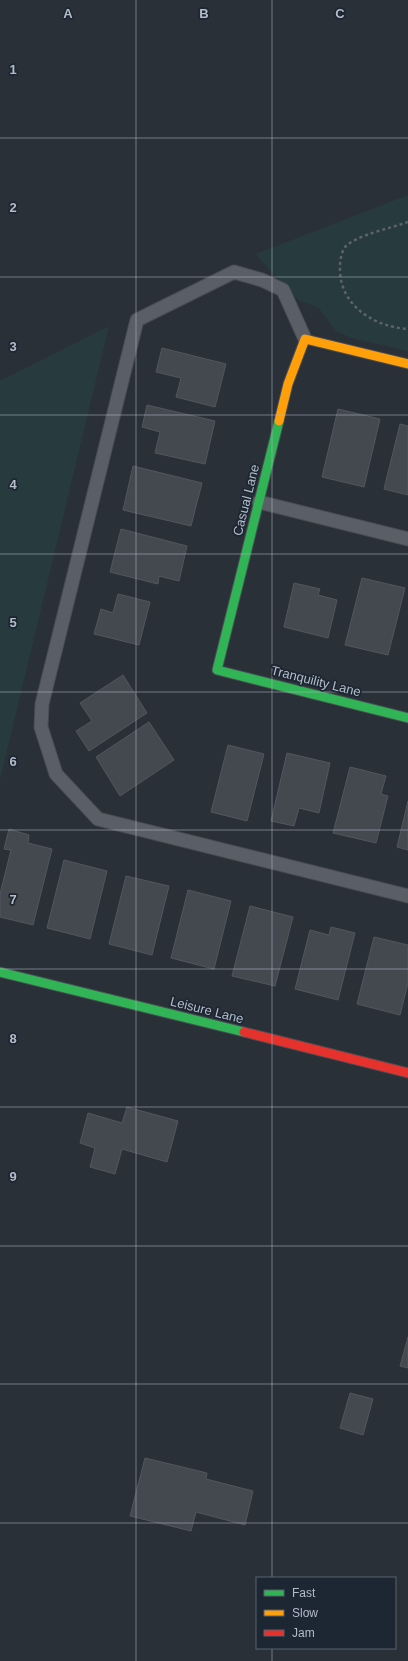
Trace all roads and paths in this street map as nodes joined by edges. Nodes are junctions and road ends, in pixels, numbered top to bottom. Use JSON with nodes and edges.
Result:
{"nodes":[{"id":1,"x":408,"y":222,"type":"edge"},
{"id":2,"x":408,"y":329,"type":"edge"},
{"id":3,"x":305,"y":339,"type":"junction"},
{"id":4,"x":408,"y":364,"type":"edge"},
{"id":5,"x":259,"y":502,"type":"junction"},
{"id":6,"x":408,"y":539,"type":"edge"},
{"id":7,"x":217,"y":670,"type":"joint"},
{"id":8,"x":408,"y":718,"type":"edge"},
{"id":9,"x":408,"y":896,"type":"edge"},
{"id":10,"x":0,"y":972,"type":"edge"},
{"id":11,"x":408,"y":1073,"type":"edge"}],
"edges":[{"from":1,"to":2,"type":"path"},
{"from":3,"to":4,"type":"street"},
{"from":3,"to":5,"type":"street","name":"Casual Lane"},
{"from":3,"to":9,"type":"lane"},
{"from":5,"to":6,"type":"lane"},
{"from":5,"to":7,"type":"street","name":"Casual Lane"},
{"from":7,"to":8,"type":"street","name":"Tranquility Lane"},
{"from":10,"to":11,"type":"street","name":"Leisure Lane"}]}
